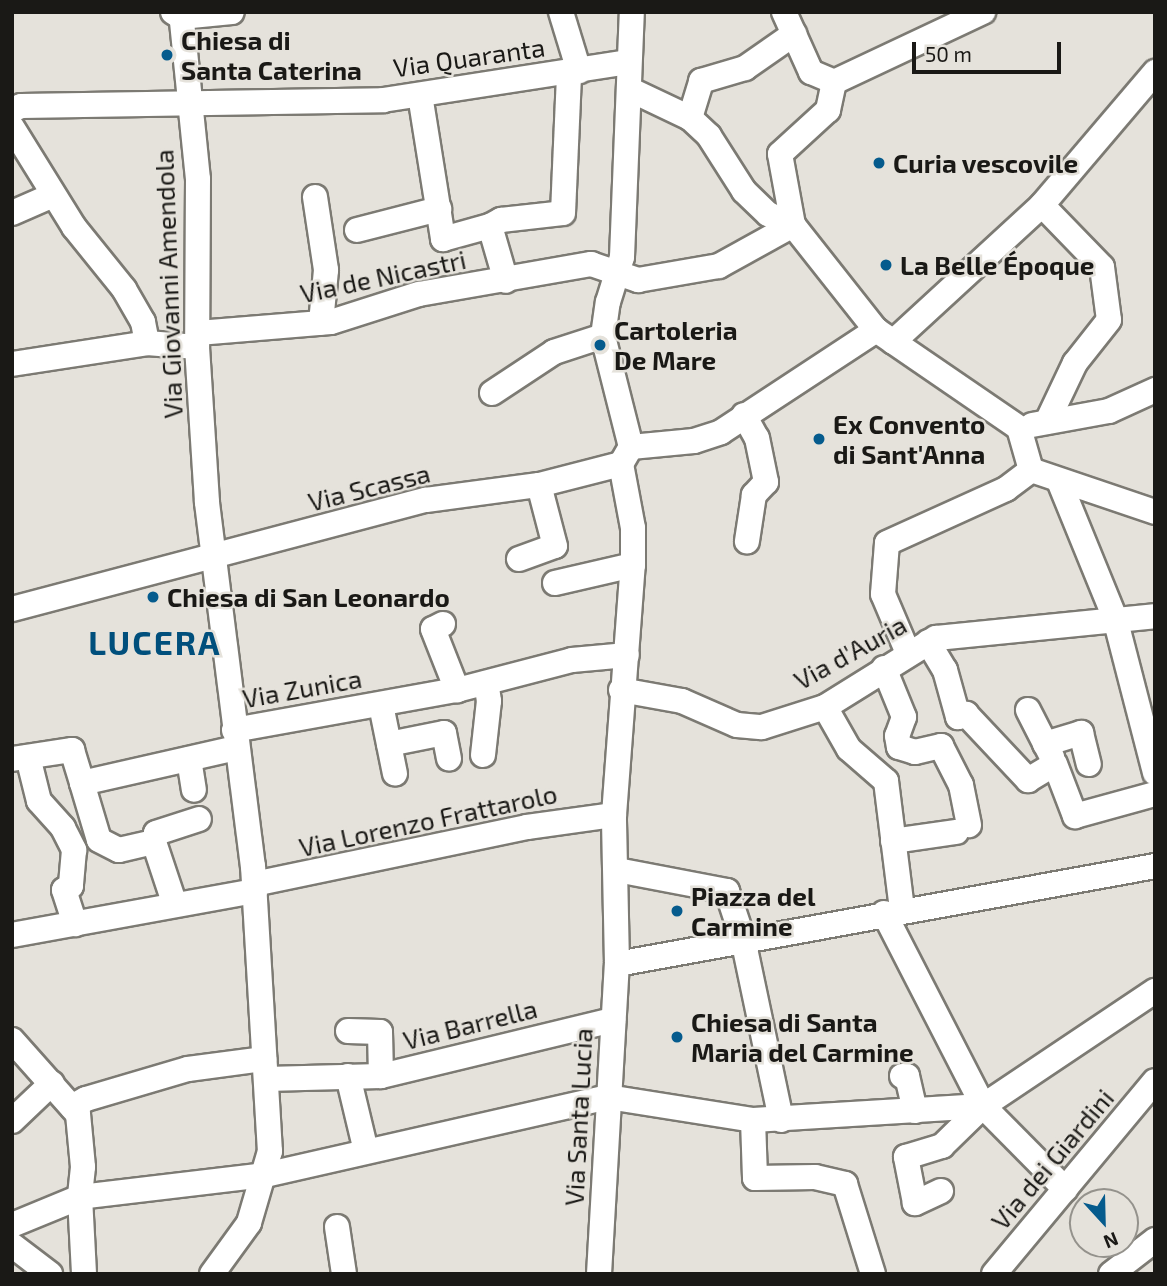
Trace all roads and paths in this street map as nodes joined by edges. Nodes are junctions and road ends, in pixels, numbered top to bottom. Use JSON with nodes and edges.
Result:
{"nodes":[{"id":1,"x":232,"y":12,"type":"edge"},
{"id":2,"x":561,"y":12,"type":"edge"},
{"id":3,"x":632,"y":12,"type":"edge"},
{"id":4,"x":178,"y":14,"type":"edge"},
{"id":5,"x":974,"y":15,"type":"edge"},
{"id":6,"x":789,"y":23,"type":"edge"},
{"id":7,"x":629,"y":62,"type":"junction"},
{"id":8,"x":574,"y":72,"type":"junction"},
{"id":9,"x":1155,"y":72,"type":"edge"},
{"id":10,"x":834,"y":82,"type":"junction"},
{"id":11,"x":631,"y":90,"type":"junction"},
{"id":12,"x":420,"y":95,"type":"junction"},
{"id":13,"x":190,"y":106,"type":"junction"},
{"id":14,"x":12,"y":110,"type":"edge"},
{"id":15,"x":691,"y":118,"type":"junction"},
{"id":16,"x":12,"y":127,"type":"edge"},
{"id":17,"x":52,"y":195,"type":"junction"},
{"id":18,"x":315,"y":197,"type":"dead end"},
{"id":19,"x":437,"y":198,"type":"junction"},
{"id":20,"x":1042,"y":205,"type":"junction"},
{"id":21,"x":12,"y":213,"type":"edge"},
{"id":22,"x":793,"y":225,"type":"junction"},
{"id":23,"x":490,"y":226,"type":"junction"},
{"id":24,"x":358,"y":230,"type":"dead end"},
{"id":25,"x":617,"y":276,"type":"junction"},
{"id":26,"x":506,"y":281,"type":"junction"},
{"id":27,"x":321,"y":323,"type":"junction"},
{"id":28,"x":603,"y":336,"type":"junction"},
{"id":29,"x":884,"y":336,"type":"junction"},
{"id":30,"x":197,"y":340,"type":"junction"},
{"id":31,"x":147,"y":343,"type":"junction"},
{"id":32,"x":12,"y":364,"type":"edge"},
{"id":33,"x":1155,"y":390,"type":"edge"},
{"id":34,"x":492,"y":393,"type":"dead end"},
{"id":35,"x":744,"y":415,"type":"junction"},
{"id":36,"x":1046,"y":422,"type":"junction"},
{"id":37,"x":1020,"y":428,"type":"junction"},
{"id":38,"x":626,"y":456,"type":"junction"},
{"id":39,"x":1031,"y":470,"type":"junction"},
{"id":40,"x":1059,"y":481,"type":"junction"},
{"id":41,"x":539,"y":485,"type":"junction"},
{"id":42,"x":1155,"y":512,"type":"edge"},
{"id":43,"x":747,"y":541,"type":"dead end"},
{"id":44,"x":215,"y":554,"type":"junction"},
{"id":45,"x":519,"y":559,"type":"dead end"},
{"id":46,"x":633,"y":565,"type":"junction"},
{"id":47,"x":555,"y":583,"type":"dead end"},
{"id":48,"x":12,"y":609,"type":"edge"},
{"id":49,"x":1155,"y":616,"type":"edge"},
{"id":50,"x":1115,"y":618,"type":"junction"},
{"id":51,"x":443,"y":624,"type":"dead end"},
{"id":52,"x":918,"y":647,"type":"junction"},
{"id":53,"x":627,"y":655,"type":"junction"},
{"id":54,"x":884,"y":668,"type":"junction"},
{"id":55,"x":486,"y":683,"type":"junction"},
{"id":56,"x":457,"y":690,"type":"junction"},
{"id":57,"x":621,"y":690,"type":"junction"},
{"id":58,"x":381,"y":705,"type":"junction"},
{"id":59,"x":825,"y":706,"type":"junction"},
{"id":60,"x":1028,"y":710,"type":"dead end"},
{"id":61,"x":958,"y":717,"type":"junction"},
{"id":62,"x":235,"y":739,"type":"junction"},
{"id":63,"x":389,"y":744,"type":"junction"},
{"id":64,"x":941,"y":746,"type":"junction"},
{"id":65,"x":899,"y":747,"type":"junction"},
{"id":66,"x":1050,"y":754,"type":"junction"},
{"id":67,"x":483,"y":755,"type":"dead end"},
{"id":68,"x":20,"y":758,"type":"edge"},
{"id":69,"x":189,"y":759,"type":"junction"},
{"id":70,"x":449,"y":759,"type":"dead end"},
{"id":71,"x":869,"y":764,"type":"junction"},
{"id":72,"x":1089,"y":764,"type":"dead end"},
{"id":73,"x":1155,"y":773,"type":"edge"},
{"id":74,"x":395,"y":774,"type":"dead end"},
{"id":75,"x":82,"y":783,"type":"junction"},
{"id":76,"x":194,"y":790,"type":"dead end"},
{"id":77,"x":1155,"y":794,"type":"edge"},
{"id":78,"x":614,"y":815,"type":"junction"},
{"id":79,"x":199,"y":819,"type":"dead end"},
{"id":80,"x":99,"y":840,"type":"junction"},
{"id":81,"x":893,"y":841,"type":"junction"},
{"id":82,"x":154,"y":842,"type":"junction"},
{"id":83,"x":74,"y":850,"type":"junction"},
{"id":84,"x":1155,"y":866,"type":"edge"},
{"id":85,"x":617,"y":870,"type":"junction"},
{"id":86,"x":255,"y":888,"type":"junction"},
{"id":87,"x":175,"y":905,"type":"junction"},
{"id":88,"x":893,"y":912,"type":"junction"},
{"id":89,"x":75,"y":924,"type":"junction"},
{"id":90,"x":12,"y":935,"type":"edge"},
{"id":91,"x":743,"y":939,"type":"junction"},
{"id":92,"x":617,"y":964,"type":"junction"},
{"id":93,"x":1155,"y":991,"type":"edge"},
{"id":94,"x":613,"y":1020,"type":"junction"},
{"id":95,"x":348,"y":1031,"type":"dead end"},
{"id":96,"x":12,"y":1040,"type":"edge"},
{"id":97,"x":265,"y":1069,"type":"junction"},
{"id":98,"x":348,"y":1076,"type":"junction"},
{"id":99,"x":381,"y":1076,"type":"junction"},
{"id":100,"x":902,"y":1076,"type":"dead end"},
{"id":101,"x":1155,"y":1082,"type":"edge"},
{"id":102,"x":52,"y":1083,"type":"junction"},
{"id":103,"x":608,"y":1097,"type":"junction"},
{"id":104,"x":983,"y":1106,"type":"junction"},
{"id":105,"x":72,"y":1107,"type":"junction"},
{"id":106,"x":915,"y":1111,"type":"junction"},
{"id":107,"x":782,"y":1120,"type":"junction"},
{"id":108,"x":12,"y":1121,"type":"edge"},
{"id":109,"x":753,"y":1121,"type":"junction"},
{"id":110,"x":366,"y":1151,"type":"junction"},
{"id":111,"x":265,"y":1175,"type":"junction"},
{"id":112,"x":1065,"y":1189,"type":"junction"},
{"id":113,"x":941,"y":1191,"type":"dead end"},
{"id":114,"x":80,"y":1197,"type":"junction"},
{"id":115,"x":12,"y":1225,"type":"edge"},
{"id":116,"x":337,"y":1227,"type":"dead end"},
{"id":117,"x":1155,"y":1240,"type":"edge"},
{"id":118,"x":12,"y":1245,"type":"edge"},
{"id":119,"x":1000,"y":1271,"type":"edge"},
{"id":120,"x":50,"y":1274,"type":"edge"},
{"id":121,"x":84,"y":1274,"type":"edge"},
{"id":122,"x":212,"y":1274,"type":"edge"},
{"id":123,"x":344,"y":1274,"type":"edge"},
{"id":124,"x":599,"y":1274,"type":"edge"},
{"id":125,"x":873,"y":1274,"type":"edge"},
{"id":126,"x":1111,"y":1274,"type":"edge"}],
"edges":[{"from":1,"to":4,"type":"street"},
{"from":2,"to":8,"type":"street"},
{"from":3,"to":7,"type":"street"},
{"from":4,"to":13,"type":"street","name":"Via Giovanni Amendola"},
{"from":5,"to":10,"type":"street"},
{"from":6,"to":10,"type":"street"},
{"from":6,"to":15,"type":"street"},
{"from":7,"to":8,"type":"street","name":"Via Quaranta"},
{"from":7,"to":11,"type":"street"},
{"from":8,"to":12,"type":"street","name":"Via Quaranta"},
{"from":8,"to":23,"type":"street"},
{"from":9,"to":20,"type":"street","name":"Via Scassa"},
{"from":10,"to":22,"type":"street"},
{"from":11,"to":15,"type":"street"},
{"from":11,"to":25,"type":"street"},
{"from":12,"to":13,"type":"street","name":"Via Quaranta"},
{"from":12,"to":19,"type":"street"},
{"from":13,"to":14,"type":"street","name":"Via Quaranta"},
{"from":13,"to":30,"type":"street","name":"Via Giovanni Amendola"},
{"from":15,"to":22,"type":"street"},
{"from":16,"to":17,"type":"street"},
{"from":17,"to":21,"type":"street"},
{"from":17,"to":31,"type":"street"},
{"from":18,"to":27,"type":"street"},
{"from":19,"to":23,"type":"street"},
{"from":19,"to":24,"type":"street"},
{"from":20,"to":29,"type":"street","name":"Via Scassa"},
{"from":20,"to":36,"type":"street"},
{"from":22,"to":25,"type":"street","name":"Via de Nicastri"},
{"from":22,"to":29,"type":"street"},
{"from":23,"to":26,"type":"street"},
{"from":25,"to":26,"type":"street","name":"Via de Nicastri"},
{"from":25,"to":28,"type":"street"},
{"from":26,"to":27,"type":"street","name":"Via de Nicastri"},
{"from":27,"to":30,"type":"street","name":"Via de Nicastri"},
{"from":28,"to":34,"type":"street"},
{"from":28,"to":38,"type":"street"},
{"from":29,"to":35,"type":"street","name":"Via Scassa"},
{"from":29,"to":37,"type":"street"},
{"from":30,"to":31,"type":"street","name":"Via de Nicastri"},
{"from":30,"to":44,"type":"street","name":"Via Giovanni Amendola"},
{"from":31,"to":32,"type":"street","name":"Via de Nicastri"},
{"from":33,"to":36,"type":"street"},
{"from":35,"to":38,"type":"street","name":"Via Scassa"},
{"from":35,"to":43,"type":"street"},
{"from":36,"to":37,"type":"street"},
{"from":37,"to":39,"type":"street"},
{"from":38,"to":41,"type":"street","name":"Via Scassa"},
{"from":38,"to":46,"type":"street"},
{"from":39,"to":40,"type":"street"},
{"from":39,"to":52,"type":"street"},
{"from":40,"to":42,"type":"street"},
{"from":40,"to":50,"type":"street"},
{"from":41,"to":44,"type":"street","name":"Via Scassa"},
{"from":41,"to":45,"type":"street"},
{"from":44,"to":48,"type":"street","name":"Via Scassa"},
{"from":44,"to":62,"type":"street","name":"Via Giovanni Amendola"},
{"from":46,"to":47,"type":"street"},
{"from":46,"to":53,"type":"street"},
{"from":49,"to":50,"type":"street","name":"Via d'Auria"},
{"from":50,"to":52,"type":"street","name":"Via d'Auria"},
{"from":50,"to":73,"type":"street"},
{"from":51,"to":56,"type":"street"},
{"from":52,"to":54,"type":"street","name":"Via d'Auria"},
{"from":52,"to":61,"type":"street"},
{"from":53,"to":55,"type":"street","name":"Via Zunica"},
{"from":53,"to":57,"type":"street"},
{"from":54,"to":59,"type":"street","name":"Via d'Auria"},
{"from":54,"to":65,"type":"street"},
{"from":55,"to":56,"type":"street","name":"Via Zunica"},
{"from":55,"to":67,"type":"street"},
{"from":56,"to":58,"type":"street","name":"Via Zunica"},
{"from":57,"to":59,"type":"street","name":"Via d'Auria"},
{"from":57,"to":78,"type":"street"},
{"from":58,"to":62,"type":"street","name":"Via Zunica"},
{"from":58,"to":63,"type":"street","name":"Via Zunica"},
{"from":59,"to":71,"type":"street"},
{"from":60,"to":66,"type":"street"},
{"from":61,"to":64,"type":"street"},
{"from":61,"to":66,"type":"street"},
{"from":62,"to":69,"type":"street","name":"Via Zunica"},
{"from":62,"to":86,"type":"street","name":"Via Giovanni Amendola"},
{"from":63,"to":70,"type":"street"},
{"from":63,"to":74,"type":"street","name":"Via Zunica"},
{"from":64,"to":65,"type":"street"},
{"from":64,"to":81,"type":"street"},
{"from":65,"to":71,"type":"street"},
{"from":66,"to":72,"type":"street"},
{"from":66,"to":77,"type":"street"},
{"from":68,"to":75,"type":"street"},
{"from":68,"to":83,"type":"street"},
{"from":69,"to":75,"type":"street","name":"Via Zunica"},
{"from":69,"to":76,"type":"street"},
{"from":71,"to":81,"type":"street"},
{"from":75,"to":80,"type":"street"},
{"from":78,"to":85,"type":"street"},
{"from":78,"to":86,"type":"street","name":"Via Lorenzo Frattarolo"},
{"from":79,"to":82,"type":"street"},
{"from":80,"to":82,"type":"street"},
{"from":80,"to":83,"type":"street"},
{"from":81,"to":88,"type":"street"},
{"from":82,"to":87,"type":"street"},
{"from":83,"to":89,"type":"street"},
{"from":84,"to":88,"type":"street"},
{"from":85,"to":91,"type":"street"},
{"from":85,"to":92,"type":"street"},
{"from":86,"to":87,"type":"street","name":"Via Lorenzo Frattarolo"},
{"from":86,"to":97,"type":"street","name":"Via Giovanni Amendola"},
{"from":87,"to":89,"type":"street","name":"Via Lorenzo Frattarolo"},
{"from":88,"to":91,"type":"street"},
{"from":88,"to":104,"type":"street"},
{"from":89,"to":90,"type":"street","name":"Via Lorenzo Frattarolo"},
{"from":91,"to":92,"type":"street"},
{"from":91,"to":107,"type":"street"},
{"from":92,"to":94,"type":"street","name":"Via Santa Lucia"},
{"from":93,"to":104,"type":"street"},
{"from":94,"to":99,"type":"street","name":"Via Barrella"},
{"from":94,"to":103,"type":"street","name":"Via Santa Lucia"},
{"from":95,"to":99,"type":"street","name":"Via Barrella"},
{"from":96,"to":102,"type":"street"},
{"from":97,"to":98,"type":"street","name":"Via Barrella"},
{"from":97,"to":105,"type":"street","name":"Via Barrella"},
{"from":97,"to":111,"type":"street","name":"Via Giovanni Amendola"},
{"from":98,"to":99,"type":"street","name":"Via Barrella"},
{"from":98,"to":110,"type":"street"},
{"from":100,"to":106,"type":"street"},
{"from":101,"to":112,"type":"street","name":"Via dei Giardini"},
{"from":102,"to":105,"type":"street"},
{"from":102,"to":108,"type":"street"},
{"from":103,"to":109,"type":"street"},
{"from":103,"to":110,"type":"street"},
{"from":103,"to":124,"type":"street","name":"Via Santa Lucia"},
{"from":104,"to":106,"type":"street"},
{"from":104,"to":112,"type":"street"},
{"from":104,"to":113,"type":"street"},
{"from":105,"to":114,"type":"street"},
{"from":106,"to":107,"type":"street"},
{"from":107,"to":109,"type":"street"},
{"from":109,"to":125,"type":"street"},
{"from":110,"to":111,"type":"street"},
{"from":111,"to":114,"type":"street"},
{"from":111,"to":122,"type":"street","name":"Via Giovanni Amendola"},
{"from":112,"to":119,"type":"street","name":"Via dei Giardini"},
{"from":114,"to":115,"type":"street"},
{"from":114,"to":121,"type":"street"},
{"from":116,"to":123,"type":"street"},
{"from":117,"to":126,"type":"street"},
{"from":118,"to":120,"type":"street"}]}
